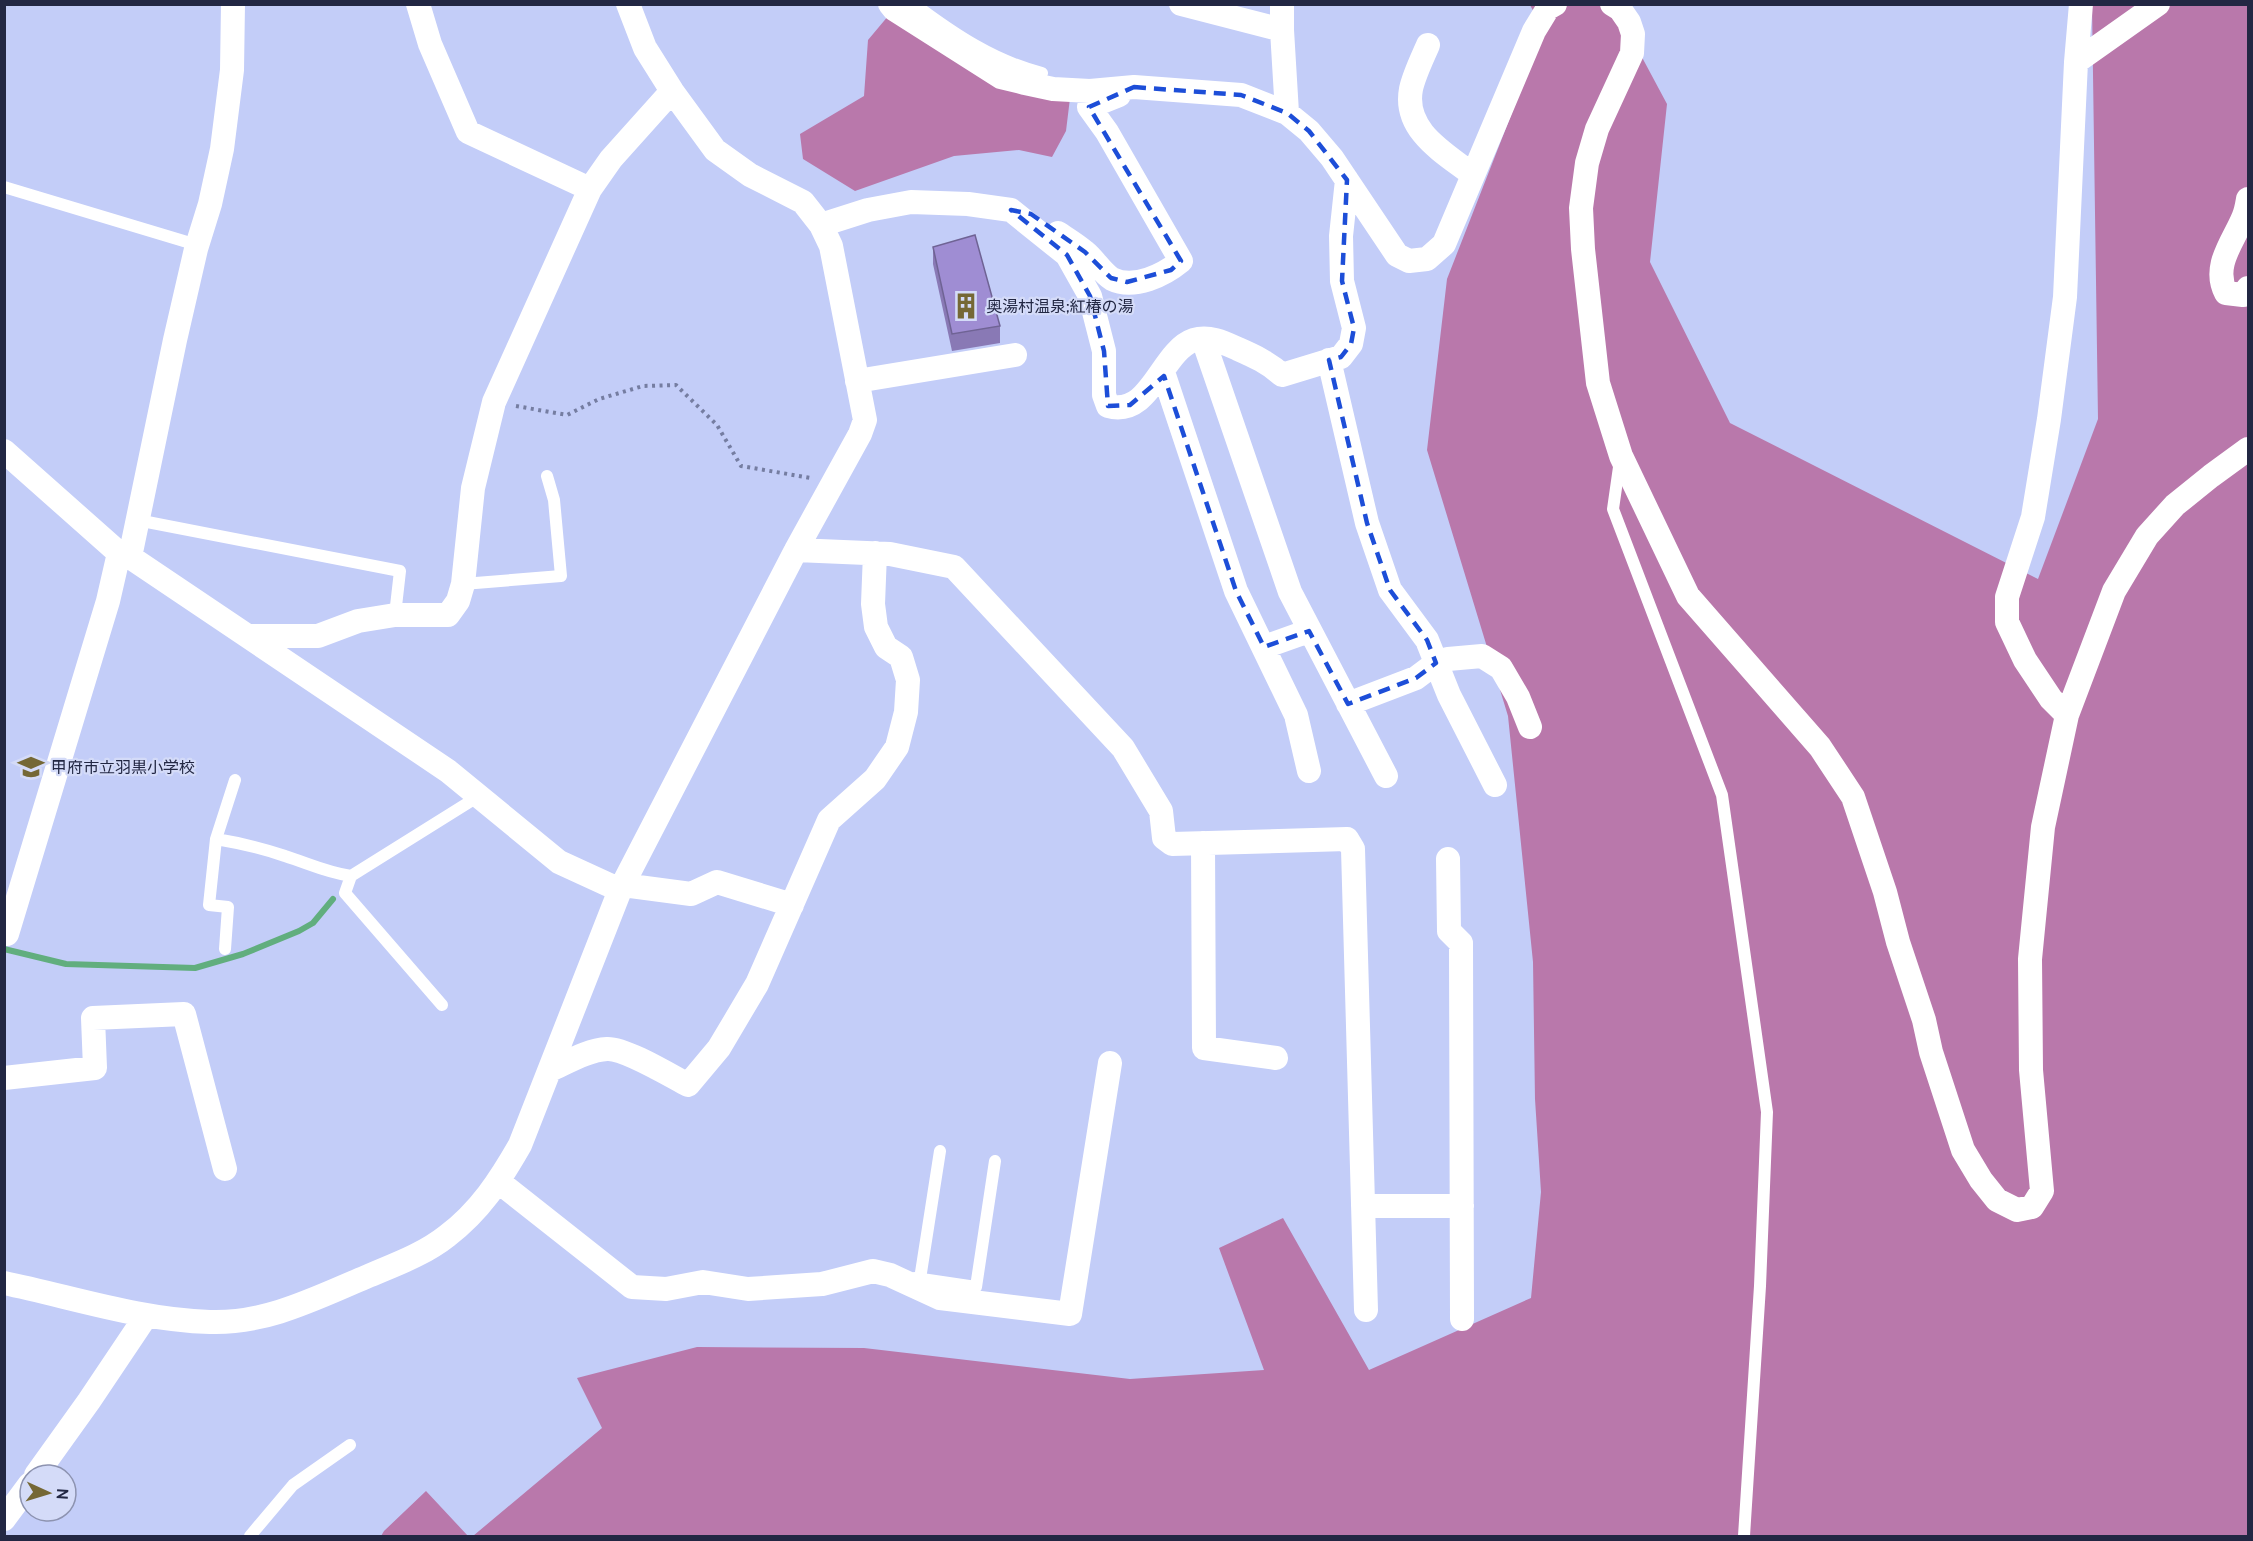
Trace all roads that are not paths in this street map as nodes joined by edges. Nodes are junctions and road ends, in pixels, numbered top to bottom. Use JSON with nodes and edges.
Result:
{"nodes":[{"id":1,"x":233,"y":4,"type":"edge"},
{"id":2,"x":417,"y":4,"type":"edge"},
{"id":3,"x":628,"y":4,"type":"edge"},
{"id":4,"x":890,"y":4,"type":"edge"},
{"id":5,"x":914,"y":4,"type":"edge"},
{"id":6,"x":1181,"y":4,"type":"edge"},
{"id":7,"x":1282,"y":4,"type":"edge"},
{"id":8,"x":1555,"y":4,"type":"edge"},
{"id":9,"x":1612,"y":4,"type":"edge"},
{"id":10,"x":2080,"y":4,"type":"edge"},
{"id":11,"x":2158,"y":4,"type":"edge"},
{"id":12,"x":1282,"y":30,"type":"junction"},
{"id":13,"x":1428,"y":45,"type":"dead end"},
{"id":14,"x":2076,"y":62,"type":"junction"},
{"id":15,"x":1042,"y":73,"type":"dead end"},
{"id":16,"x":1134,"y":87,"type":"junction"},
{"id":17,"x":672,"y":91,"type":"junction"},
{"id":18,"x":1287,"y":113,"type":"junction"},
{"id":19,"x":1473,"y":176,"type":"junction"},
{"id":20,"x":1347,"y":180,"type":"junction"},
{"id":21,"x":4,"y":187,"type":"edge"},
{"id":22,"x":590,"y":189,"type":"junction"},
{"id":23,"x":2248,"y":200,"type":"edge"},
{"id":24,"x":1011,"y":210,"type":"junction"},
{"id":25,"x":821,"y":225,"type":"junction"},
{"id":26,"x":197,"y":245,"type":"junction"},
{"id":27,"x":2248,"y":288,"type":"edge"},
{"id":28,"x":1203,"y":339,"type":"junction"},
{"id":29,"x":1015,"y":355,"type":"dead end"},
{"id":30,"x":1329,"y":360,"type":"junction"},
{"id":31,"x":1163,"y":372,"type":"junction"},
{"id":32,"x":857,"y":381,"type":"junction"},
{"id":33,"x":2248,"y":449,"type":"edge"},
{"id":34,"x":4,"y":451,"type":"edge"},
{"id":35,"x":1621,"y":456,"type":"junction"},
{"id":36,"x":547,"y":476,"type":"dead end"},
{"id":37,"x":137,"y":520,"type":"junction"},
{"id":38,"x":796,"y":550,"type":"junction"},
{"id":39,"x":875,"y":553,"type":"junction"},
{"id":40,"x":125,"y":555,"type":"junction"},
{"id":41,"x":463,"y":584,"type":"junction"},
{"id":42,"x":394,"y":615,"type":"junction"},
{"id":43,"x":1309,"y":631,"type":"junction"},
{"id":44,"x":248,"y":636,"type":"junction"},
{"id":45,"x":1264,"y":647,"type":"junction"},
{"id":46,"x":1436,"y":663,"type":"junction"},
{"id":47,"x":1348,"y":704,"type":"junction"},
{"id":48,"x":2067,"y":715,"type":"junction"},
{"id":49,"x":1530,"y":727,"type":"dead end"},
{"id":50,"x":1309,"y":771,"type":"dead end"},
{"id":51,"x":1386,"y":776,"type":"dead end"},
{"id":52,"x":235,"y":780,"type":"dead end"},
{"id":53,"x":1495,"y":785,"type":"dead end"},
{"id":54,"x":479,"y":796,"type":"junction"},
{"id":55,"x":216,"y":839,"type":"junction"},
{"id":56,"x":1203,"y":843,"type":"junction"},
{"id":57,"x":1448,"y":859,"type":"dead end"},
{"id":58,"x":351,"y":876,"type":"junction"},
{"id":59,"x":622,"y":888,"type":"junction"},
{"id":60,"x":792,"y":905,"type":"junction"},
{"id":61,"x":6,"y":938,"type":"edge"},
{"id":62,"x":225,"y":949,"type":"dead end"},
{"id":63,"x":442,"y":1005,"type":"dead end"},
{"id":64,"x":1276,"y":1058,"type":"dead end"},
{"id":65,"x":1110,"y":1063,"type":"dead end"},
{"id":66,"x":550,"y":1070,"type":"junction"},
{"id":67,"x":4,"y":1078,"type":"edge"},
{"id":68,"x":940,"y":1151,"type":"dead end"},
{"id":69,"x":995,"y":1161,"type":"dead end"},
{"id":70,"x":225,"y":1169,"type":"dead end"},
{"id":71,"x":499,"y":1182,"type":"junction"},
{"id":72,"x":1363,"y":1206,"type":"junction"},
{"id":73,"x":1462,"y":1206,"type":"junction"},
{"id":74,"x":890,"y":1275,"type":"junction"},
{"id":75,"x":921,"y":1279,"type":"junction"},
{"id":76,"x":4,"y":1283,"type":"edge"},
{"id":77,"x":1366,"y":1310,"type":"dead end"},
{"id":78,"x":146,"y":1316,"type":"junction"},
{"id":79,"x":1462,"y":1319,"type":"dead end"},
{"id":80,"x":350,"y":1445,"type":"dead end"},
{"id":81,"x":40,"y":1463,"type":"edge"},
{"id":82,"x":18,"y":1495,"type":"edge"},
{"id":83,"x":4,"y":1519,"type":"edge"},
{"id":84,"x":250,"y":1536,"type":"edge"},
{"id":85,"x":1744,"y":1536,"type":"edge"}],
"edges":[{"from":1,"to":26,"type":"street"},
{"from":2,"to":22,"type":"street"},
{"from":3,"to":17,"type":"street"},
{"from":4,"to":16,"type":"street"},
{"from":5,"to":15,"type":"lane"},
{"from":6,"to":12,"type":"street"},
{"from":7,"to":12,"type":"street"},
{"from":8,"to":19,"type":"street"},
{"from":9,"to":35,"type":"street"},
{"from":10,"to":14,"type":"street"},
{"from":11,"to":14,"type":"street"},
{"from":12,"to":18,"type":"street"},
{"from":13,"to":19,"type":"street"},
{"from":14,"to":48,"type":"street"},
{"from":16,"to":18,"type":"street"},
{"from":16,"to":24,"type":"street"},
{"from":17,"to":22,"type":"street"},
{"from":17,"to":25,"type":"street"},
{"from":18,"to":20,"type":"street"},
{"from":19,"to":20,"type":"street"},
{"from":20,"to":30,"type":"street"},
{"from":21,"to":26,"type":"lane"},
{"from":22,"to":41,"type":"street"},
{"from":23,"to":27,"type":"street"},
{"from":24,"to":25,"type":"street"},
{"from":24,"to":31,"type":"street"},
{"from":25,"to":32,"type":"street"},
{"from":26,"to":37,"type":"street"},
{"from":28,"to":30,"type":"street"},
{"from":28,"to":31,"type":"street"},
{"from":28,"to":43,"type":"street"},
{"from":29,"to":32,"type":"street"},
{"from":30,"to":46,"type":"street"},
{"from":31,"to":45,"type":"street"},
{"from":32,"to":38,"type":"street"},
{"from":33,"to":48,"type":"street"},
{"from":34,"to":40,"type":"street"},
{"from":35,"to":48,"type":"street"},
{"from":35,"to":85,"type":"lane"},
{"from":36,"to":41,"type":"lane"},
{"from":37,"to":40,"type":"street"},
{"from":37,"to":42,"type":"lane"},
{"from":38,"to":39,"type":"street"},
{"from":38,"to":59,"type":"street"},
{"from":39,"to":56,"type":"street"},
{"from":39,"to":60,"type":"street"},
{"from":40,"to":44,"type":"street"},
{"from":40,"to":61,"type":"street"},
{"from":41,"to":42,"type":"street"},
{"from":42,"to":44,"type":"street"},
{"from":43,"to":45,"type":"street"},
{"from":43,"to":47,"type":"street"},
{"from":44,"to":54,"type":"street"},
{"from":45,"to":50,"type":"street"},
{"from":46,"to":47,"type":"street"},
{"from":46,"to":49,"type":"street"},
{"from":46,"to":53,"type":"street"},
{"from":47,"to":51,"type":"street"},
{"from":52,"to":55,"type":"lane"},
{"from":54,"to":58,"type":"lane"},
{"from":54,"to":59,"type":"street"},
{"from":55,"to":58,"type":"lane"},
{"from":55,"to":62,"type":"lane"},
{"from":56,"to":64,"type":"street"},
{"from":56,"to":72,"type":"street"},
{"from":57,"to":73,"type":"street"},
{"from":58,"to":63,"type":"lane"},
{"from":59,"to":60,"type":"street"},
{"from":59,"to":66,"type":"street"},
{"from":60,"to":66,"type":"street"},
{"from":65,"to":74,"type":"street"},
{"from":66,"to":71,"type":"street"},
{"from":67,"to":70,"type":"street"},
{"from":68,"to":75,"type":"lane"},
{"from":69,"to":75,"type":"lane"},
{"from":71,"to":74,"type":"street"},
{"from":71,"to":78,"type":"street"},
{"from":72,"to":73,"type":"street"},
{"from":72,"to":77,"type":"street"},
{"from":73,"to":79,"type":"street"},
{"from":74,"to":75,"type":"lane"},
{"from":76,"to":78,"type":"street"},
{"from":78,"to":81,"type":"street"},
{"from":80,"to":84,"type":"lane"},
{"from":82,"to":83,"type":"street"}]}
